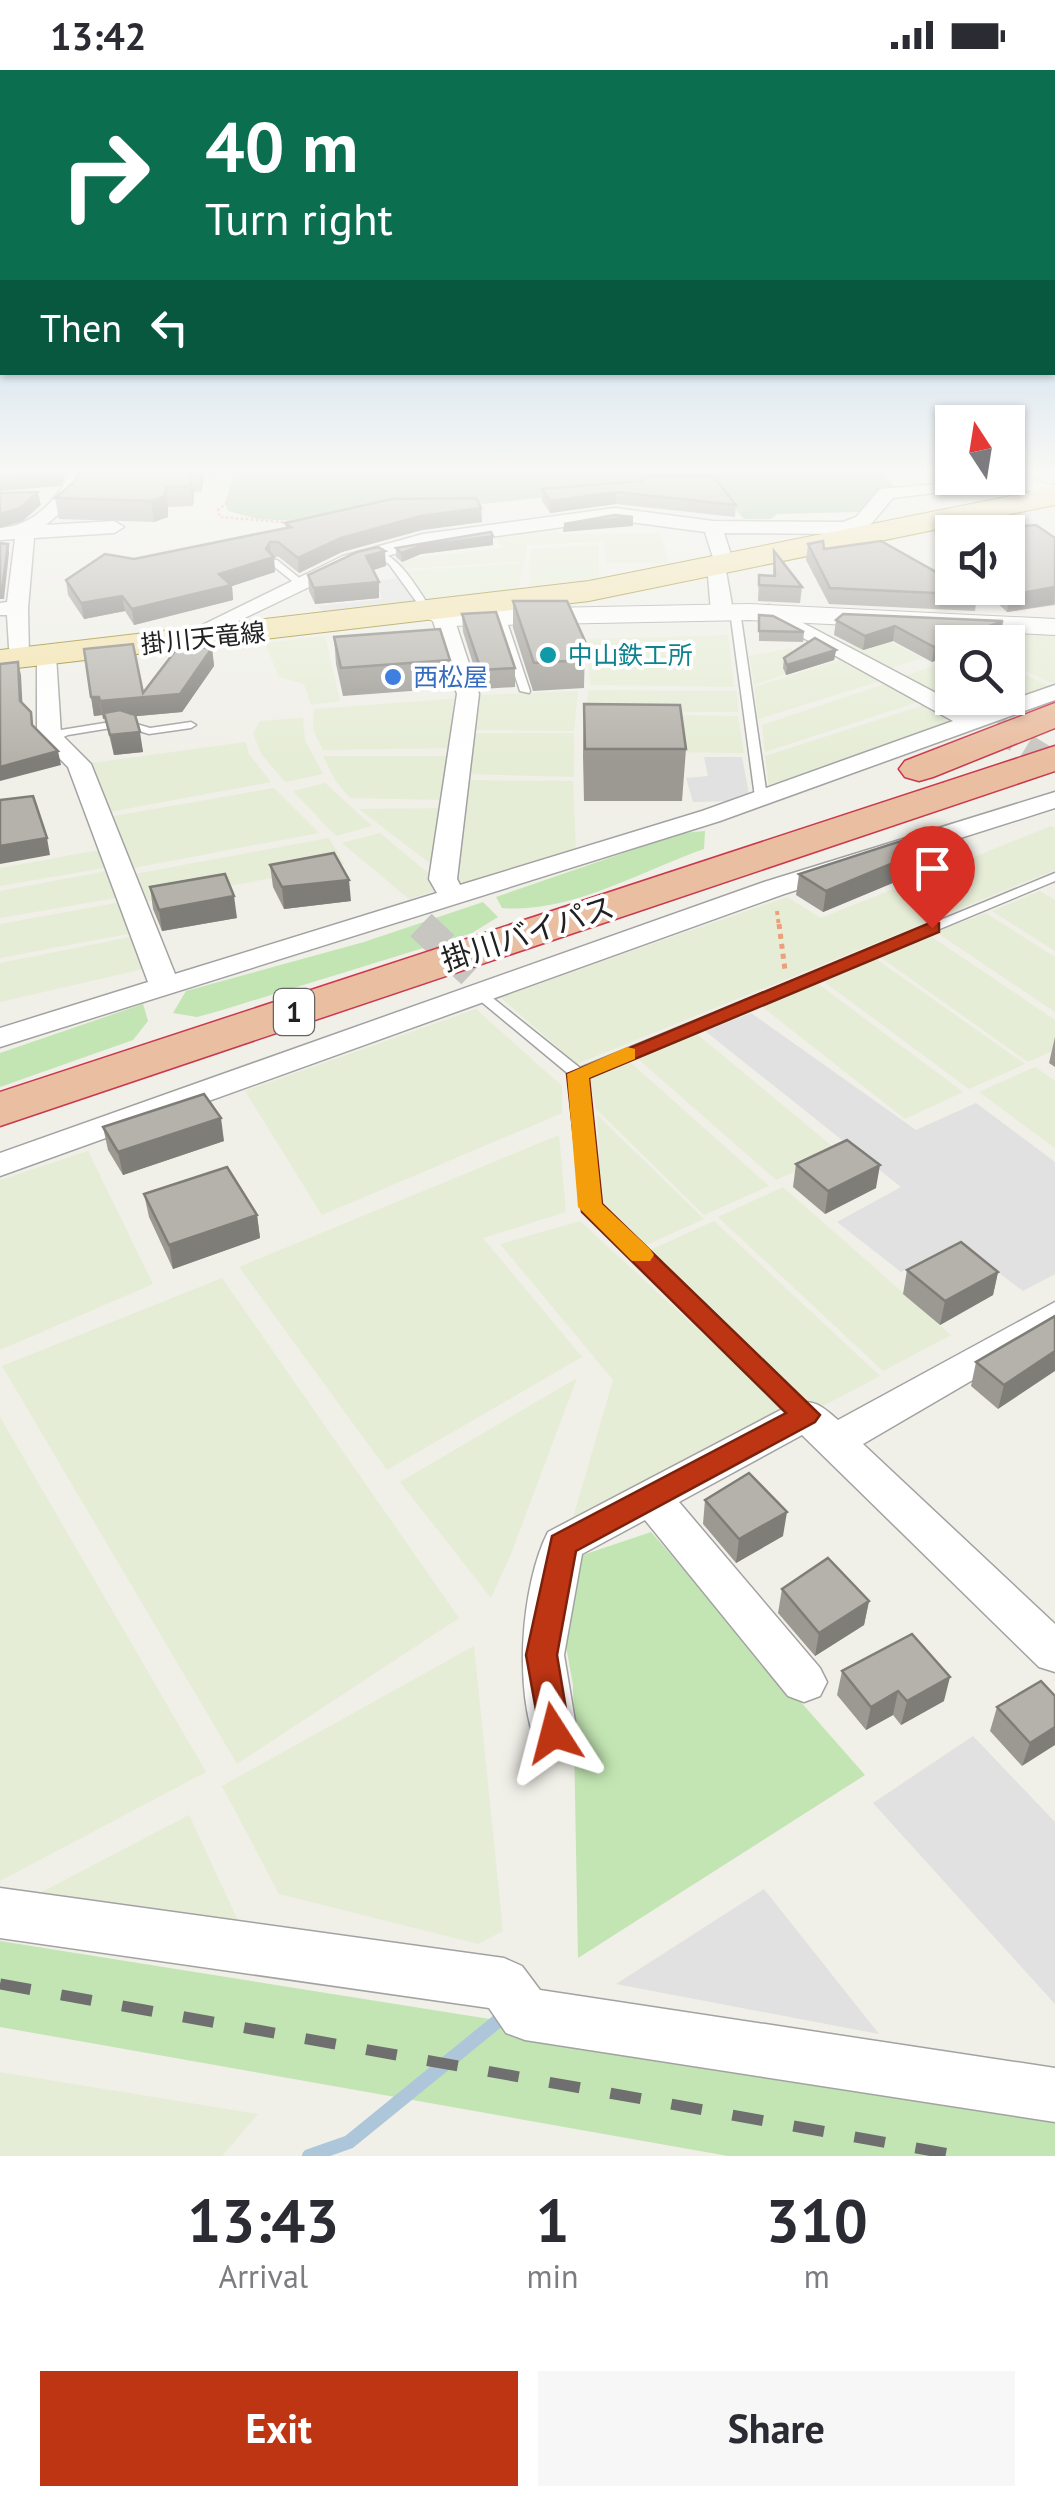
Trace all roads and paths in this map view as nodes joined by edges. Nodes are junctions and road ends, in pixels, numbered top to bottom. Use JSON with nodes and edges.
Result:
{"nodes":[{"id":1,"x":278,"y":565,"type":"edge"},
{"id":2,"x":342,"y":565,"type":"edge"},
{"id":3,"x":395,"y":565,"type":"edge"},
{"id":4,"x":733,"y":565,"type":"edge"},
{"id":5,"x":721,"y":568,"type":"junction"},
{"id":6,"x":10,"y":580,"type":"edge"},
{"id":7,"x":300,"y":583,"type":"junction"},
{"id":8,"x":9,"y":609,"type":"edge"},
{"id":9,"x":728,"y":611,"type":"junction"},
{"id":10,"x":769,"y":611,"type":"junction"},
{"id":11,"x":436,"y":615,"type":"junction"},
{"id":12,"x":500,"y":616,"type":"junction"},
{"id":13,"x":1055,"y":628,"type":"edge"},
{"id":14,"x":201,"y":638,"type":"junction"},
{"id":15,"x":21,"y":658,"type":"edge"},
{"id":16,"x":526,"y":691,"type":"dead end"},
{"id":17,"x":1055,"y":692,"type":"edge"},
{"id":18,"x":1055,"y":714,"type":"edge"},
{"id":19,"x":981,"y":722,"type":"junction"},
{"id":20,"x":192,"y":726,"type":"dead end"},
{"id":21,"x":52,"y":739,"type":"junction"},
{"id":22,"x":1055,"y":758,"type":"edge"},
{"id":23,"x":1055,"y":774,"type":"edge"},
{"id":24,"x":762,"y":797,"type":"junction"},
{"id":25,"x":1055,"y":800,"type":"edge"},
{"id":26,"x":1055,"y":876,"type":"edge"},
{"id":27,"x":774,"y":888,"type":"junction"},
{"id":28,"x":454,"y":898,"type":"junction"},
{"id":29,"x":587,"y":914,"type":"junction"},
{"id":30,"x":480,"y":986,"type":"junction"},
{"id":31,"x":166,"y":987,"type":"junction"},
{"id":32,"x":788,"y":988,"type":"junction"},
{"id":33,"x":0,"y":1038,"type":"edge"},
{"id":34,"x":578,"y":1074,"type":"junction"},
{"id":35,"x":0,"y":1110,"type":"edge"},
{"id":36,"x":0,"y":1165,"type":"edge"},
{"id":37,"x":1055,"y":1315,"type":"edge"},
{"id":38,"x":821,"y":1428,"type":"junction"},
{"id":39,"x":650,"y":1497,"type":"junction"},
{"id":40,"x":1055,"y":1652,"type":"edge"},
{"id":41,"x":804,"y":1682,"type":"dead end"},
{"id":42,"x":554,"y":1733,"type":"dead end"},
{"id":43,"x":0,"y":1914,"type":"edge"},
{"id":44,"x":1055,"y":2094,"type":"edge"}],
"edges":[{"from":1,"to":7,"type":"lane"},
{"from":2,"to":7,"type":"street"},
{"from":3,"to":11,"type":"lane"},
{"from":4,"to":5,"type":"main road","name":"掛川天竜線"},
{"from":5,"to":9,"type":"street"},
{"from":5,"to":11,"type":"main road","name":"掛川天竜線"},
{"from":6,"to":8,"type":"street"},
{"from":7,"to":14,"type":"street"},
{"from":8,"to":15,"type":"street"},
{"from":9,"to":10,"type":"street"},
{"from":9,"to":12,"type":"street"},
{"from":9,"to":24,"type":"lane"},
{"from":10,"to":13,"type":"street"},
{"from":10,"to":19,"type":"street"},
{"from":11,"to":12,"type":"street"},
{"from":11,"to":14,"type":"main road","name":"掛川天竜線"},
{"from":11,"to":28,"type":"street"},
{"from":12,"to":16,"type":"lane"},
{"from":14,"to":15,"type":"main road","name":"掛川天竜線"},
{"from":15,"to":21,"type":"street"},
{"from":17,"to":19,"type":"street"},
{"from":18,"to":29,"type":"highway"},
{"from":19,"to":24,"type":"street"},
{"from":20,"to":21,"type":"lane"},
{"from":21,"to":31,"type":"street"},
{"from":22,"to":29,"type":"highway","name":"掛川バイパス","number":"1"},
{"from":23,"to":29,"type":"highway"},
{"from":24,"to":28,"type":"street"},
{"from":25,"to":27,"type":"street"},
{"from":26,"to":32,"type":"lane"},
{"from":27,"to":30,"type":"street"},
{"from":27,"to":32,"type":"path"},
{"from":28,"to":31,"type":"street"},
{"from":29,"to":35,"type":"highway","name":"掛川バイパス","number":"1"},
{"from":30,"to":34,"type":"lane"},
{"from":30,"to":36,"type":"street"},
{"from":31,"to":33,"type":"street"},
{"from":32,"to":34,"type":"lane"},
{"from":34,"to":38,"type":"lane"},
{"from":37,"to":38,"type":"street"},
{"from":38,"to":39,"type":"street"},
{"from":38,"to":40,"type":"street"},
{"from":39,"to":41,"type":"street"},
{"from":39,"to":42,"type":"street"},
{"from":43,"to":44,"type":"street"}]}
